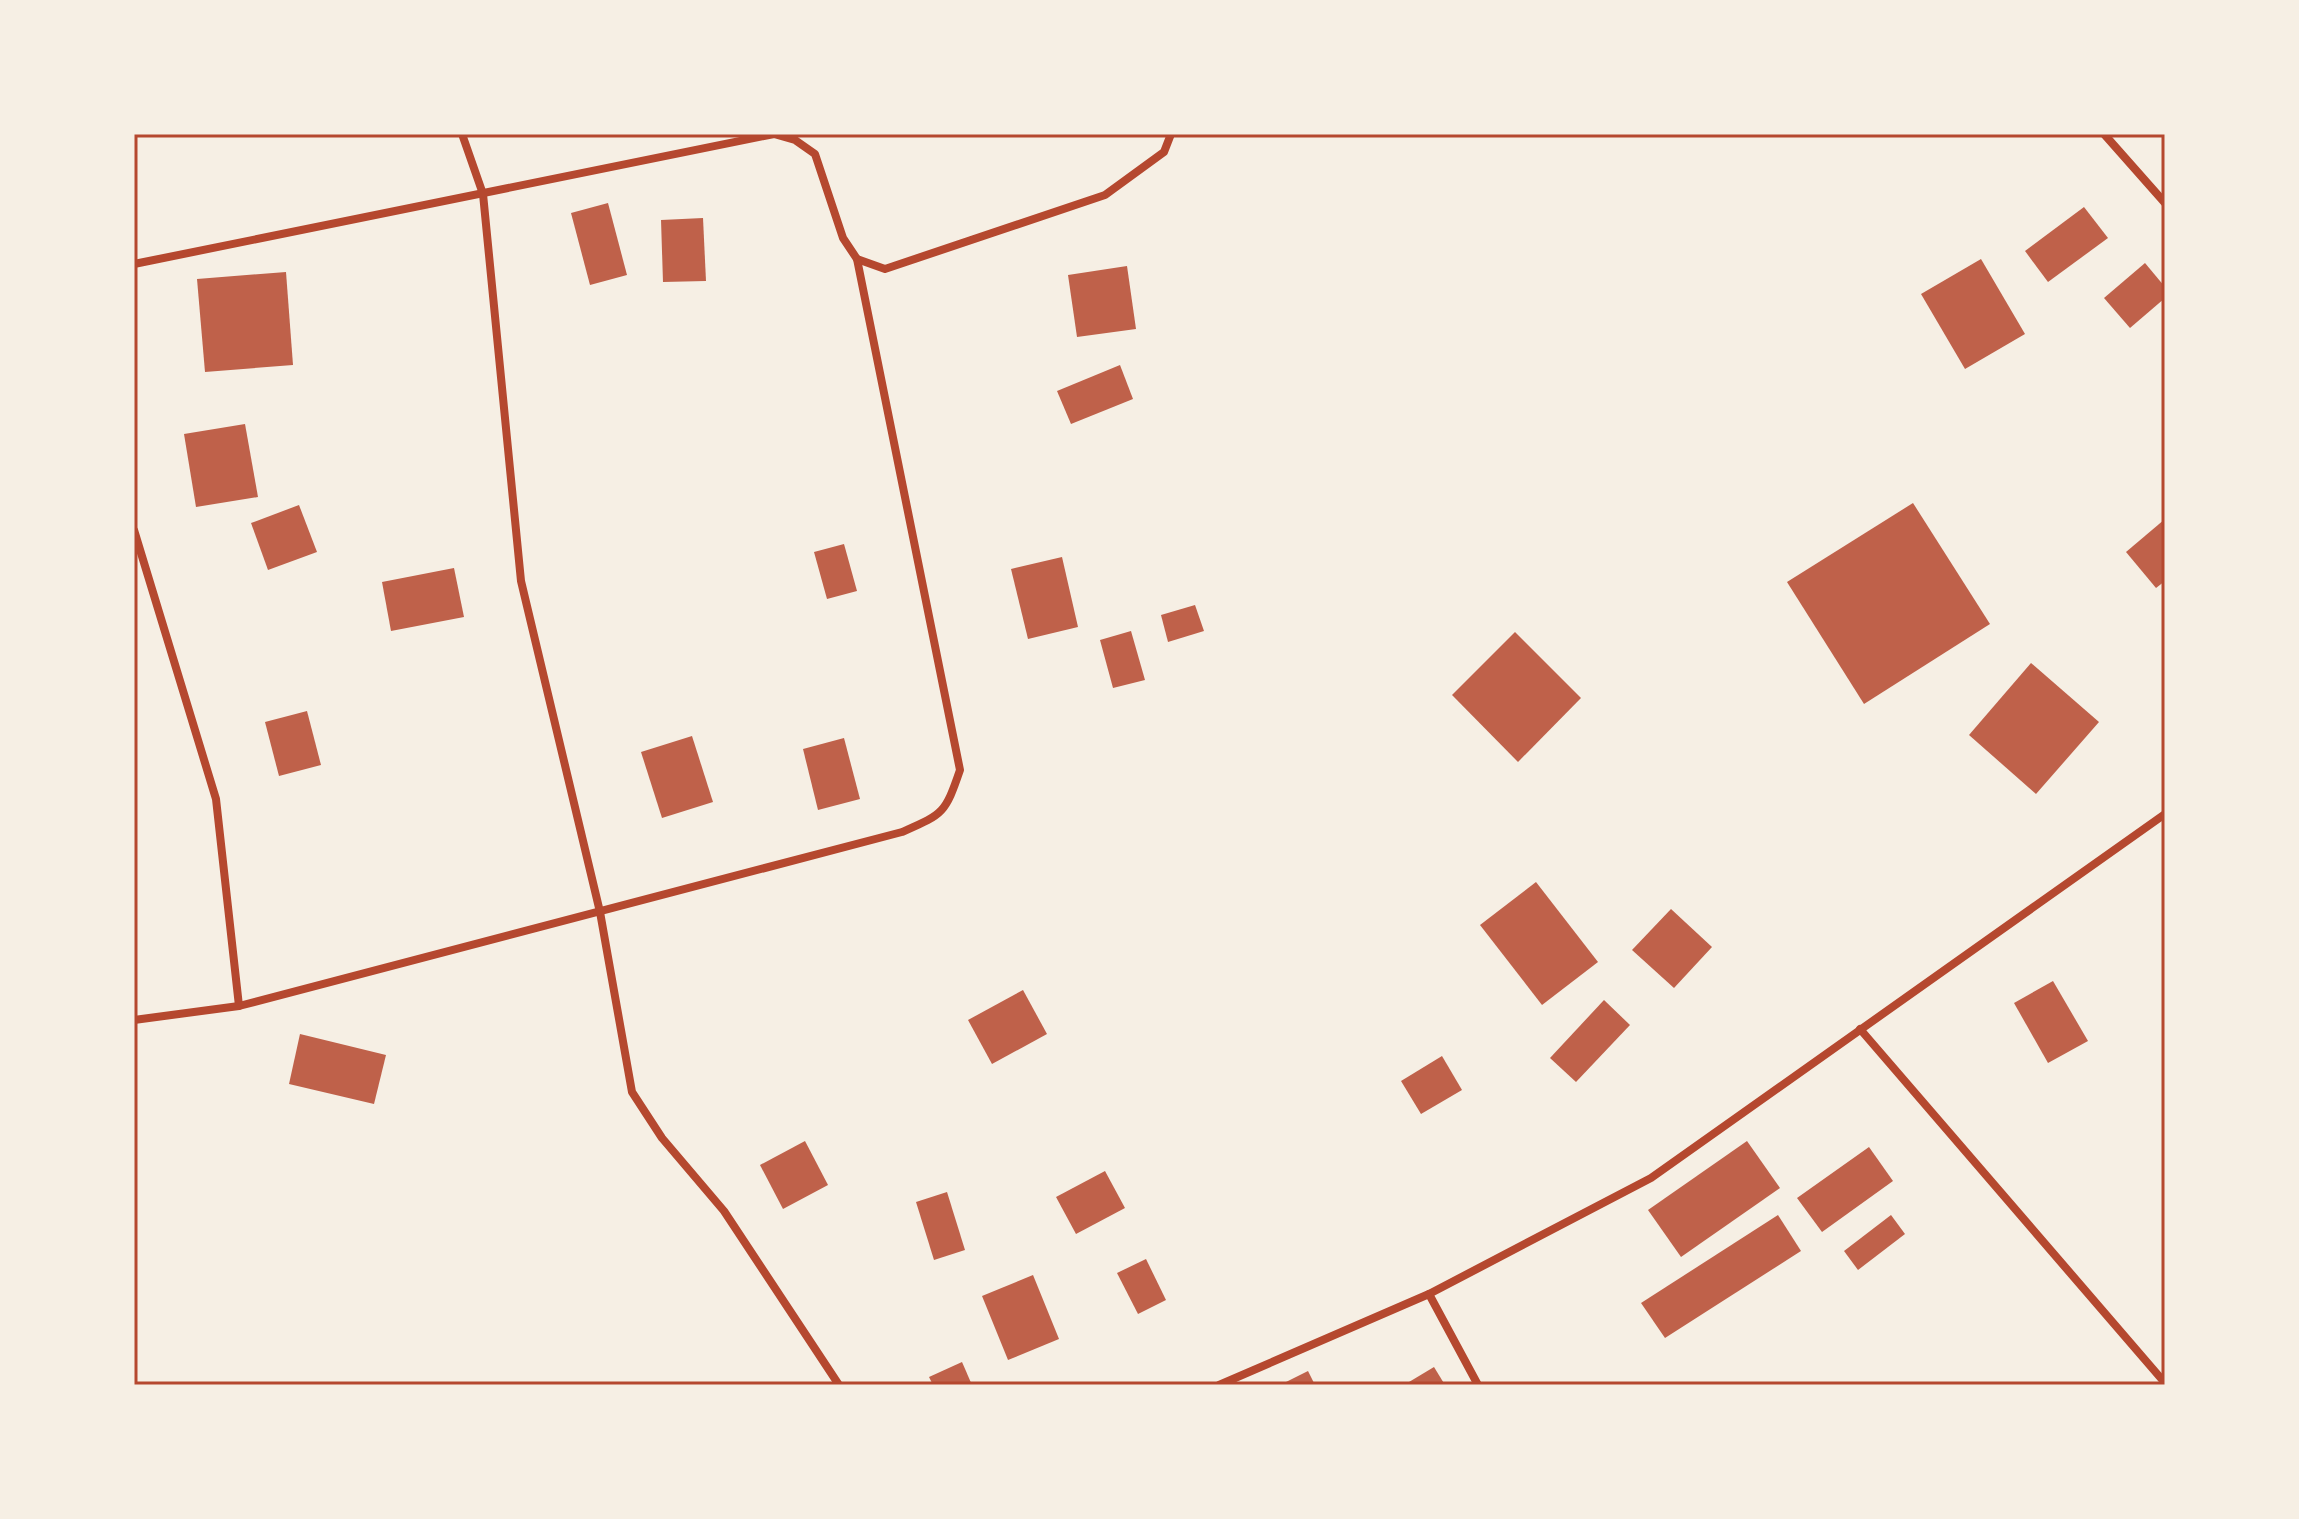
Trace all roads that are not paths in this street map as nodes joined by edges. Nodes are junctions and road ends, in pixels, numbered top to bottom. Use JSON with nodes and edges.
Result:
{"nodes":[{"id":1,"x":462,"y":134,"type":"edge"},
{"id":2,"x":1171,"y":134,"type":"edge"},
{"id":3,"x":2104,"y":134,"type":"edge"},
{"id":4,"x":483,"y":194,"type":"junction"},
{"id":5,"x":2165,"y":203,"type":"edge"},
{"id":6,"x":857,"y":259,"type":"junction"},
{"id":7,"x":134,"y":264,"type":"edge"},
{"id":8,"x":134,"y":530,"type":"edge"},
{"id":9,"x":2165,"y":814,"type":"edge"},
{"id":10,"x":600,"y":912,"type":"junction"},
{"id":11,"x":239,"y":1006,"type":"junction"},
{"id":12,"x":134,"y":1020,"type":"edge"},
{"id":13,"x":1860,"y":1029,"type":"junction"},
{"id":14,"x":1429,"y":1294,"type":"junction"},
{"id":15,"x":2165,"y":1383,"type":"edge"},
{"id":16,"x":839,"y":1385,"type":"edge"},
{"id":17,"x":1219,"y":1385,"type":"edge"},
{"id":18,"x":1478,"y":1385,"type":"edge"}],
"edges":[{"from":1,"to":4,"type":"street"},
{"from":2,"to":6,"type":"street"},
{"from":3,"to":5,"type":"street"},
{"from":4,"to":6,"type":"street"},
{"from":4,"to":7,"type":"street"},
{"from":4,"to":10,"type":"street"},
{"from":6,"to":10,"type":"street"},
{"from":8,"to":11,"type":"street"},
{"from":9,"to":13,"type":"street"},
{"from":10,"to":11,"type":"street"},
{"from":10,"to":16,"type":"street"},
{"from":11,"to":12,"type":"street"},
{"from":13,"to":14,"type":"street"},
{"from":13,"to":15,"type":"street"},
{"from":14,"to":17,"type":"street"},
{"from":14,"to":18,"type":"street"}]}
